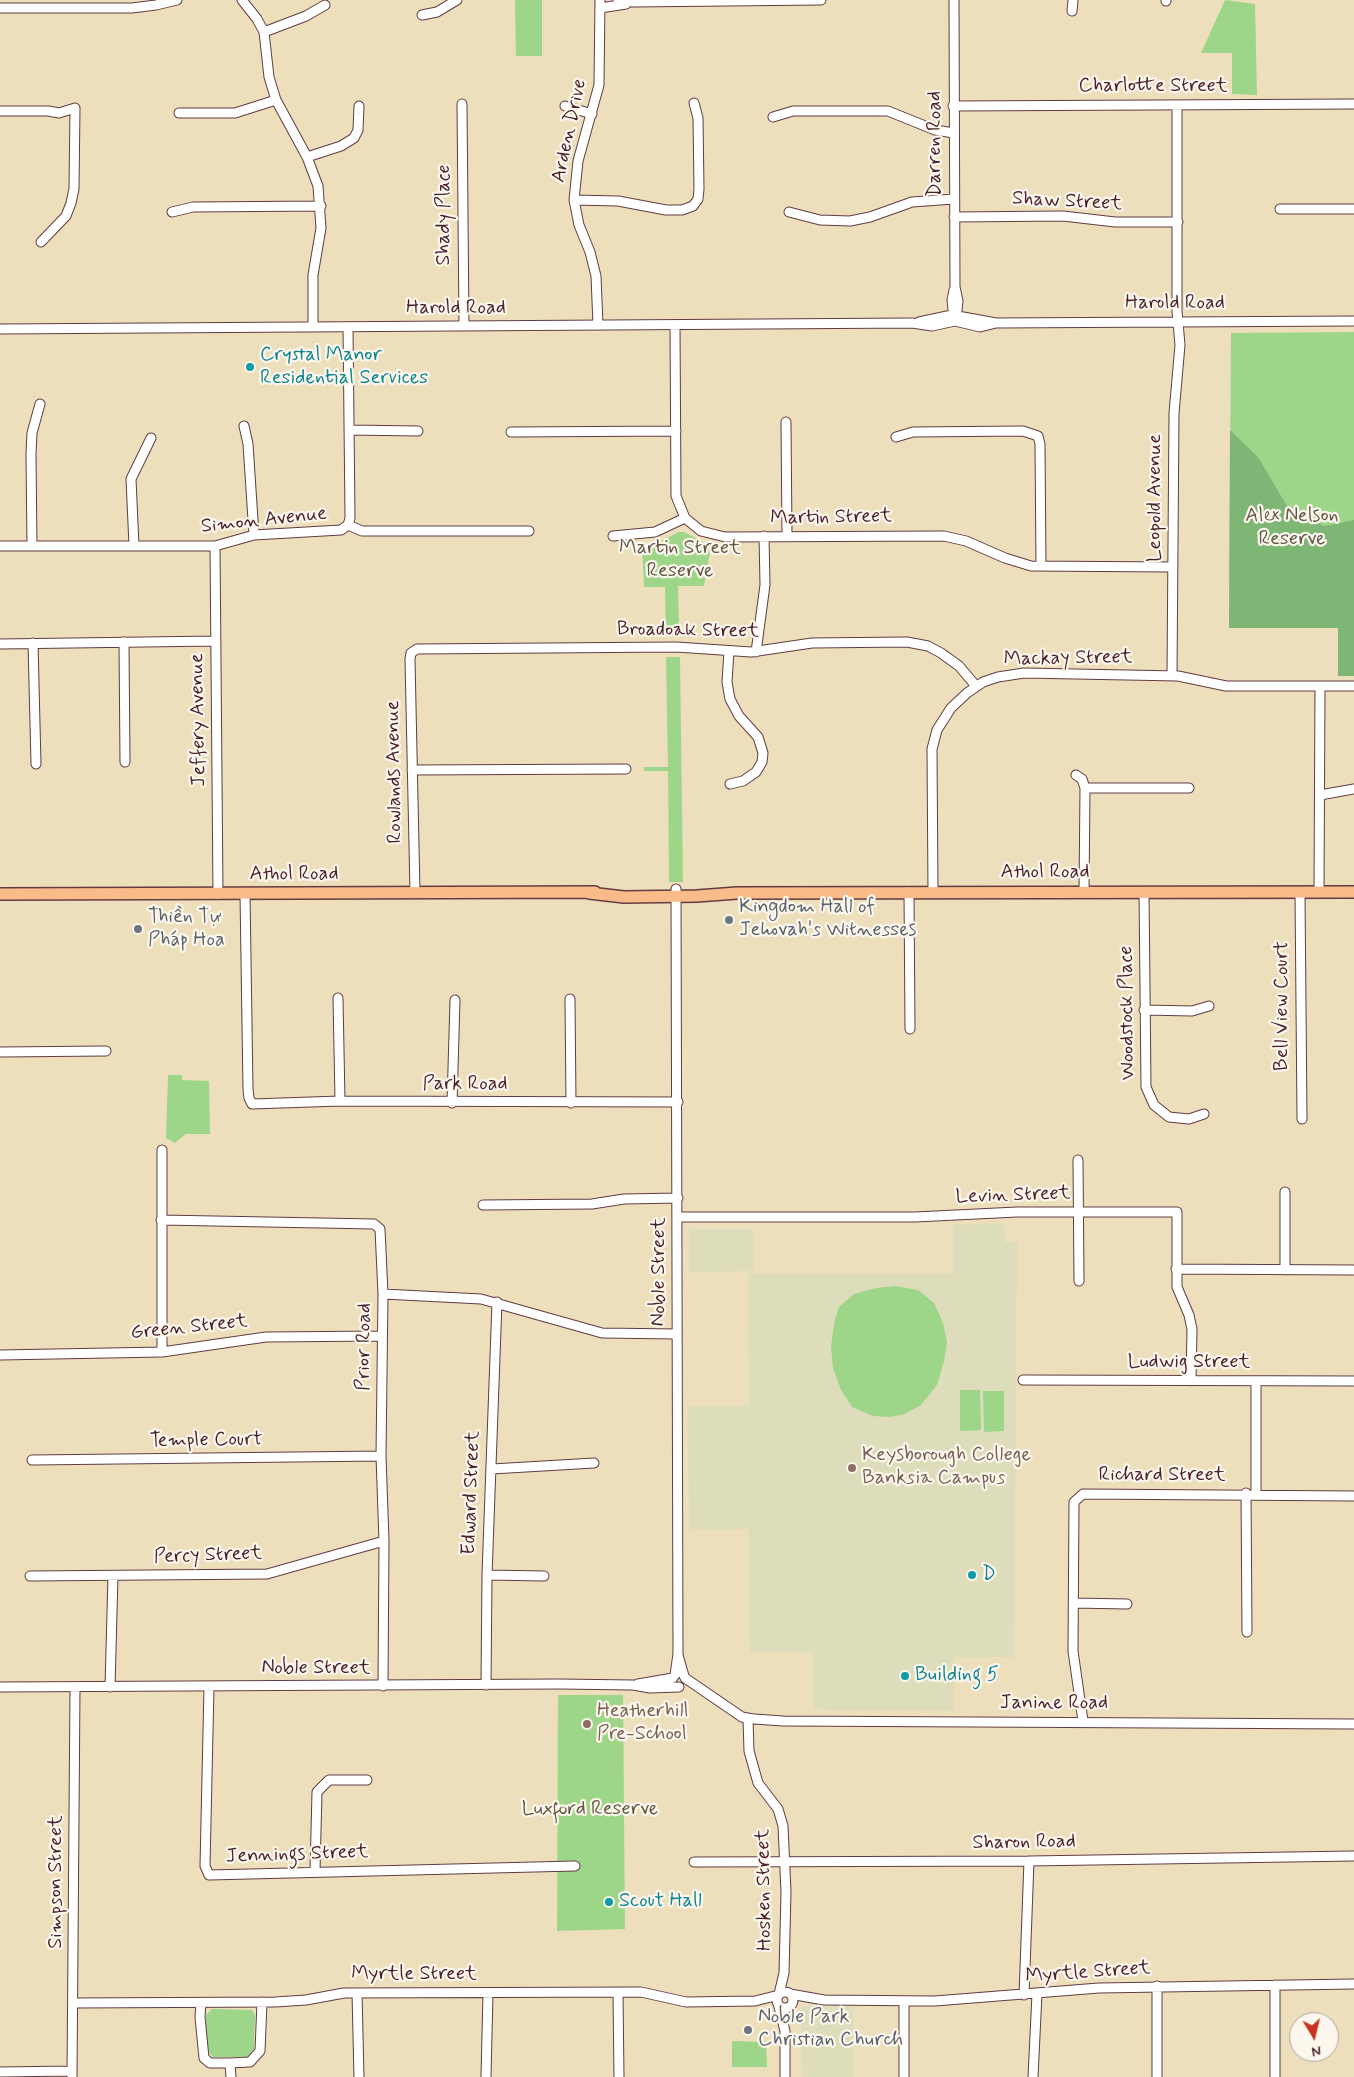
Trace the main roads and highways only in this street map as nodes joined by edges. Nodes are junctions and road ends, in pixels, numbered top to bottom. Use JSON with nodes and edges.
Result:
{"nodes":[{"id":1,"x":1354,"y":892,"type":"edge"},
{"id":2,"x":0,"y":894,"type":"edge"}],
"edges":[{"from":1,"to":2,"type":"main road","name":"Athol Road"}]}
